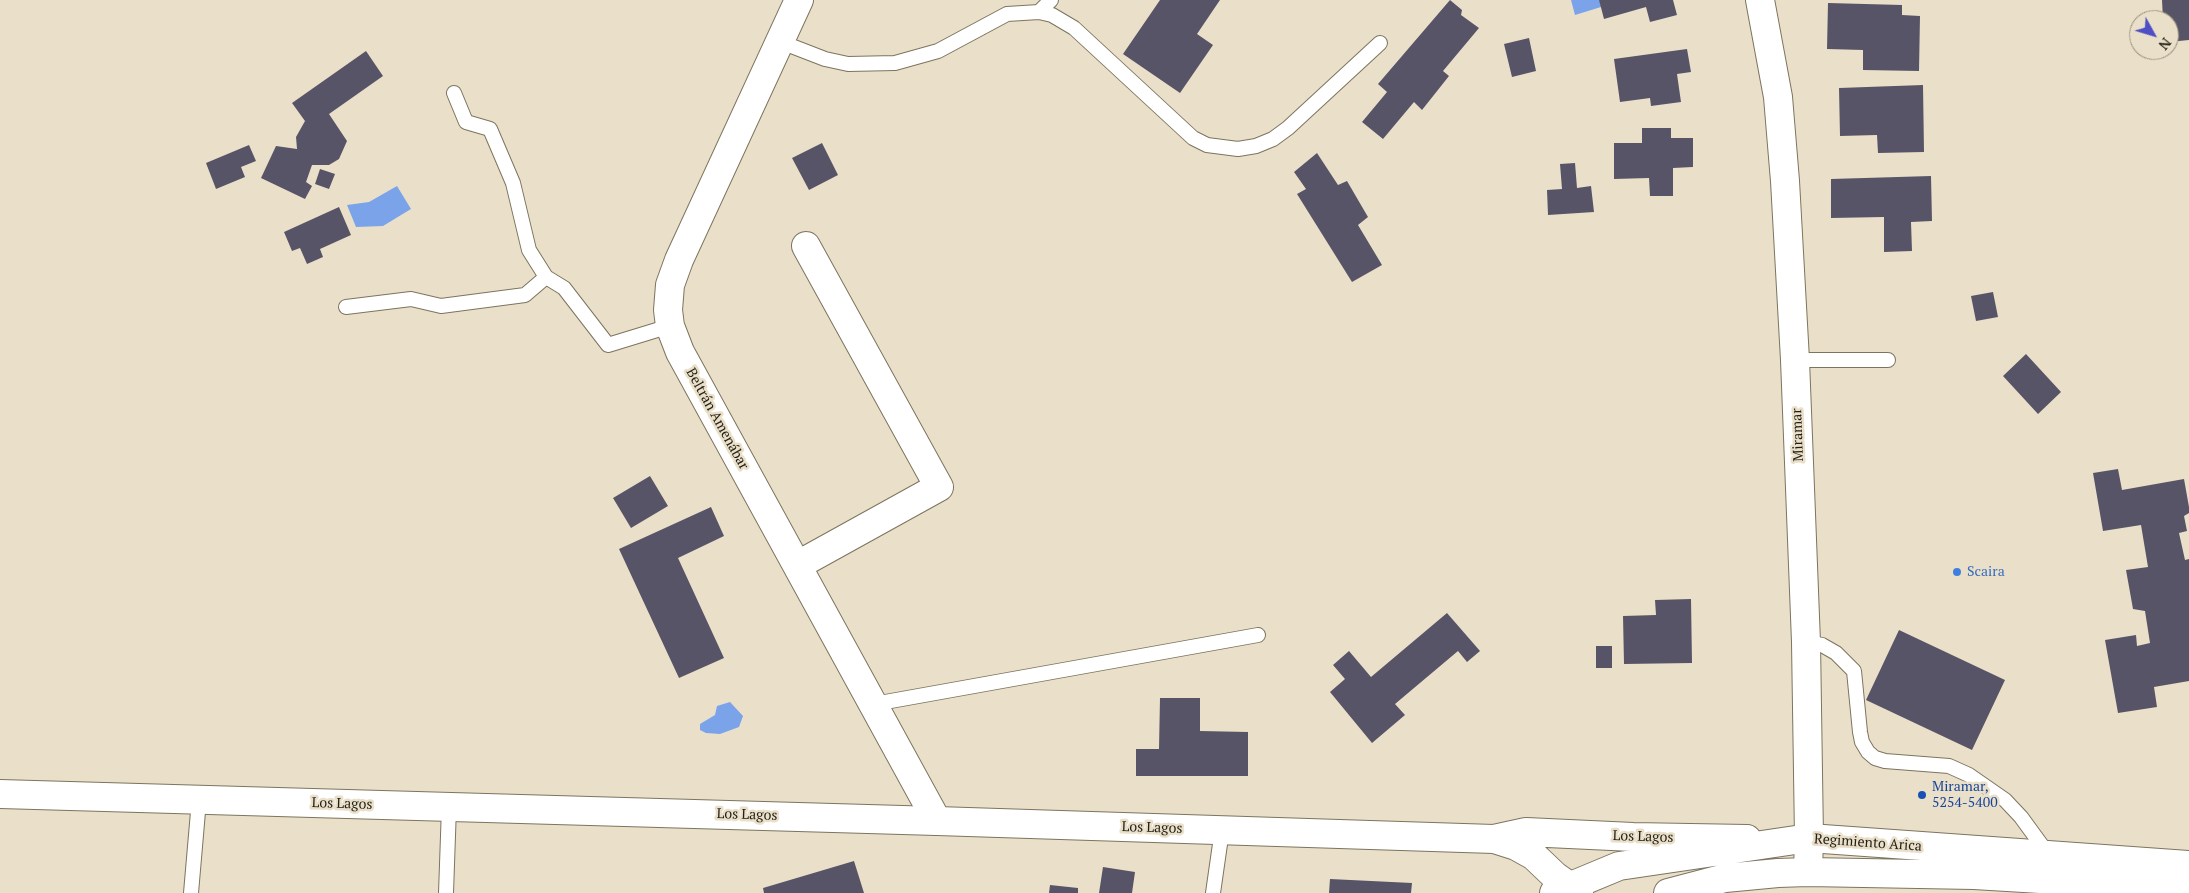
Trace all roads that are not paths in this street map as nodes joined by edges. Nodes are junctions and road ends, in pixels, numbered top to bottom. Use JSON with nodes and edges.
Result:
{"nodes":[{"id":1,"x":799,"y":0,"type":"edge"},
{"id":2,"x":1051,"y":0,"type":"edge"},
{"id":3,"x":1760,"y":0,"type":"edge"},
{"id":4,"x":1039,"y":12,"type":"junction"},
{"id":5,"x":780,"y":42,"type":"junction"},
{"id":6,"x":1380,"y":43,"type":"dead end"},
{"id":7,"x":454,"y":93,"type":"dead end"},
{"id":8,"x":806,"y":246,"type":"dead end"},
{"id":9,"x":546,"y":278,"type":"junction"},
{"id":10,"x":346,"y":307,"type":"dead end"},
{"id":11,"x":670,"y":326,"type":"junction"},
{"id":12,"x":1795,"y":360,"type":"junction"},
{"id":13,"x":1888,"y":360,"type":"dead end"},
{"id":14,"x":798,"y":565,"type":"junction"},
{"id":15,"x":1258,"y":635,"type":"dead end"},
{"id":16,"x":1806,"y":642,"type":"junction"},
{"id":17,"x":874,"y":704,"type":"junction"},
{"id":18,"x":0,"y":794,"type":"edge"},
{"id":19,"x":199,"y":800,"type":"junction"},
{"id":20,"x":449,"y":807,"type":"junction"},
{"id":21,"x":937,"y":821,"type":"junction"},
{"id":22,"x":1222,"y":830,"type":"junction"},
{"id":23,"x":1494,"y":839,"type":"junction"},
{"id":24,"x":1801,"y":839,"type":"junction"},
{"id":25,"x":2048,"y":854,"type":"junction"},
{"id":26,"x":2189,"y":865,"type":"edge"},
{"id":27,"x":1808,"y":872,"type":"junction"},
{"id":28,"x":2189,"y":888,"type":"edge"},
{"id":29,"x":1567,"y":891,"type":"edge"},
{"id":30,"x":191,"y":893,"type":"edge"},
{"id":31,"x":446,"y":893,"type":"edge"},
{"id":32,"x":1213,"y":893,"type":"edge"},
{"id":33,"x":1668,"y":893,"type":"edge"}],
"edges":[{"from":1,"to":5,"type":"main road","name":"Beltrán Amenábar"},
{"from":2,"to":4,"type":"lane"},
{"from":3,"to":12,"type":"main road","name":"Miramar"},
{"from":4,"to":5,"type":"lane"},
{"from":4,"to":6,"type":"lane"},
{"from":5,"to":11,"type":"main road","name":"Beltrán Amenábar"},
{"from":7,"to":9,"type":"lane"},
{"from":8,"to":14,"type":"main road"},
{"from":9,"to":10,"type":"lane"},
{"from":9,"to":11,"type":"lane"},
{"from":11,"to":14,"type":"main road","name":"Beltrán Amenábar"},
{"from":12,"to":13,"type":"lane"},
{"from":12,"to":16,"type":"main road","name":"Miramar"},
{"from":14,"to":17,"type":"main road","name":"Beltrán Amenábar"},
{"from":15,"to":17,"type":"lane"},
{"from":16,"to":24,"type":"main road","name":"Miramar"},
{"from":16,"to":25,"type":"lane"},
{"from":17,"to":21,"type":"main road","name":"Beltrán Amenábar"},
{"from":18,"to":19,"type":"main road","name":"Los Lagos"},
{"from":19,"to":20,"type":"main road","name":"Los Lagos"},
{"from":19,"to":30,"type":"lane"},
{"from":20,"to":21,"type":"main road","name":"Los Lagos"},
{"from":20,"to":31,"type":"lane"},
{"from":21,"to":22,"type":"main road","name":"Los Lagos"},
{"from":22,"to":23,"type":"main road","name":"Los Lagos"},
{"from":22,"to":32,"type":"lane"},
{"from":23,"to":24,"type":"main road","name":"Los Lagos"},
{"from":23,"to":29,"type":"main road","name":"Los Lagos"},
{"from":24,"to":25,"type":"main road","name":"Regimiento Arica"},
{"from":24,"to":27,"type":"main road","name":"Miramar"},
{"from":24,"to":29,"type":"main road","name":"Regimiento Arica"},
{"from":25,"to":26,"type":"main road","name":"Regimiento Arica"},
{"from":27,"to":28,"type":"main road","name":"Regimiento Arica"},
{"from":27,"to":33,"type":"main road","name":"Regimiento Arica"}]}
